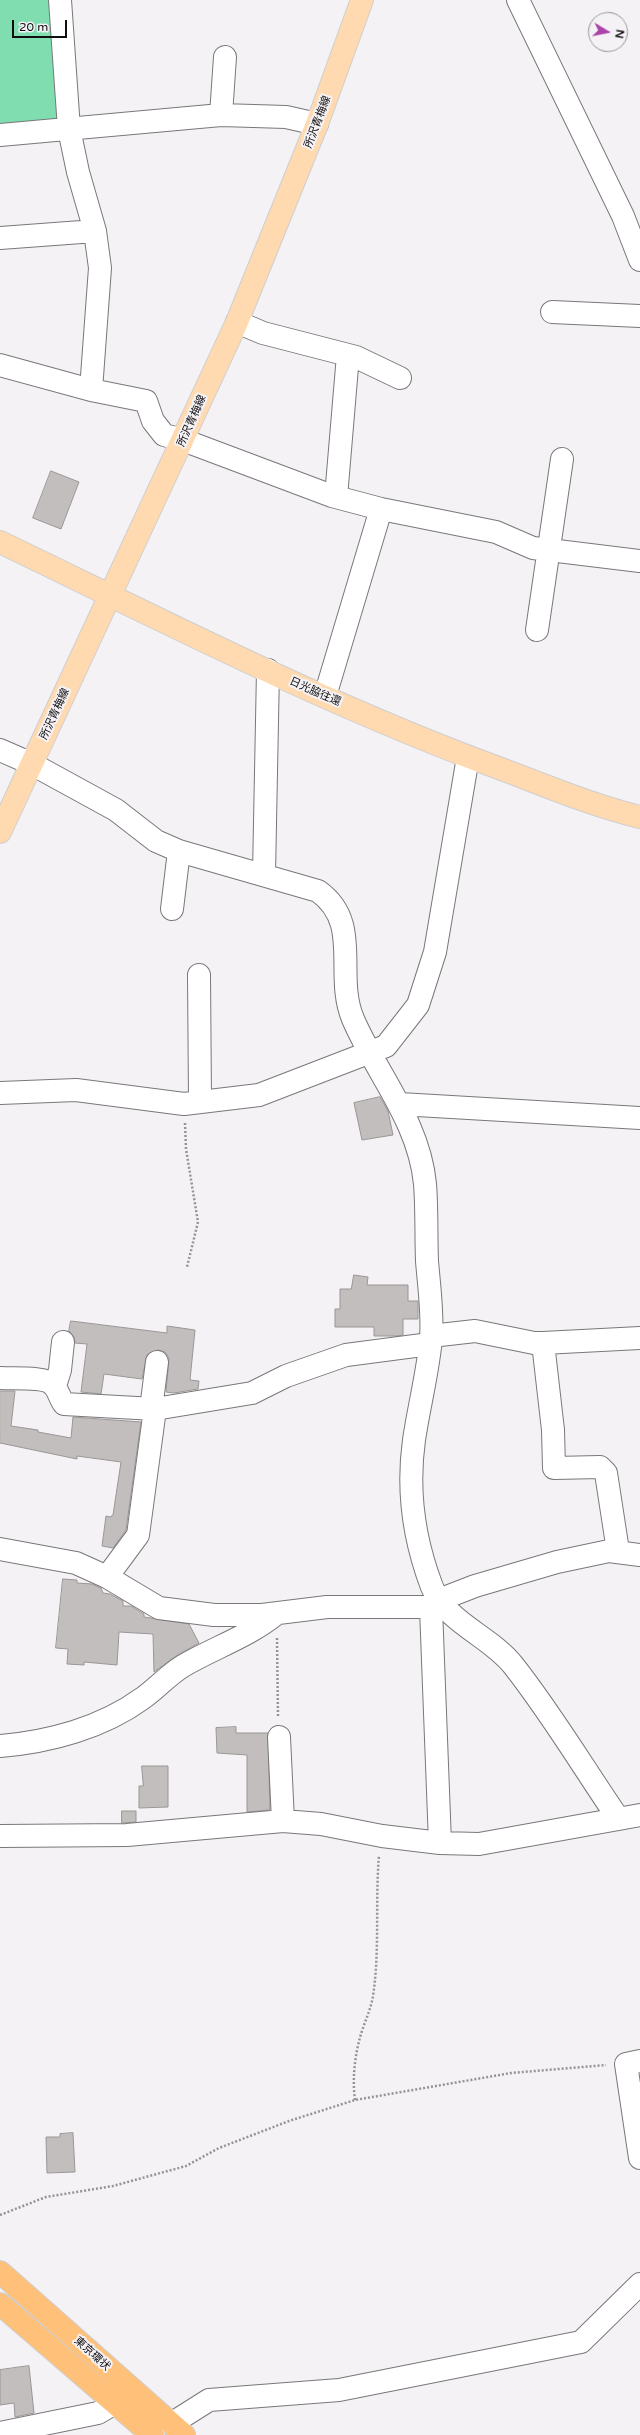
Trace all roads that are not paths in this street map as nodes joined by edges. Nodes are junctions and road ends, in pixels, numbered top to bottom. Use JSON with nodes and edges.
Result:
{"nodes":[{"id":1,"x":60,"y":0,"type":"edge"},
{"id":2,"x":362,"y":0,"type":"edge"},
{"id":3,"x":518,"y":0,"type":"edge"},
{"id":4,"x":224,"y":57,"type":"dead end"},
{"id":5,"x":221,"y":115,"type":"junction"},
{"id":6,"x":317,"y":124,"type":"junction"},
{"id":7,"x":69,"y":129,"type":"junction"},
{"id":8,"x":0,"y":135,"type":"edge"},
{"id":9,"x":631,"y":216,"type":"edge"},
{"id":10,"x":95,"y":231,"type":"junction"},
{"id":11,"x":0,"y":238,"type":"edge"},
{"id":12,"x":640,"y":260,"type":"edge"},
{"id":13,"x":552,"y":312,"type":"dead end"},
{"id":14,"x":640,"y":316,"type":"edge"},
{"id":15,"x":237,"y":322,"type":"junction"},
{"id":16,"x":348,"y":355,"type":"junction"},
{"id":17,"x":0,"y":365,"type":"edge"},
{"id":18,"x":400,"y":378,"type":"dead end"},
{"id":19,"x":91,"y":390,"type":"junction"},
{"id":20,"x":183,"y":440,"type":"junction"},
{"id":21,"x":562,"y":459,"type":"dead end"},
{"id":22,"x":336,"y":497,"type":"junction"},
{"id":23,"x":381,"y":509,"type":"junction"},
{"id":24,"x":0,"y":542,"type":"edge"},
{"id":25,"x":548,"y":550,"type":"junction"},
{"id":26,"x":640,"y":560,"type":"edge"},
{"id":27,"x":111,"y":596,"type":"junction"},
{"id":28,"x":537,"y":630,"type":"dead end"},
{"id":29,"x":268,"y":670,"type":"junction"},
{"id":30,"x":325,"y":696,"type":"junction"},
{"id":31,"x":0,"y":750,"type":"edge"},
{"id":32,"x":468,"y":758,"type":"junction"},
{"id":33,"x":32,"y":764,"type":"junction"},
{"id":34,"x":640,"y":817,"type":"edge"},
{"id":35,"x":0,"y":832,"type":"edge"},
{"id":36,"x":179,"y":851,"type":"junction"},
{"id":37,"x":264,"y":874,"type":"junction"},
{"id":38,"x":172,"y":909,"type":"dead end"},
{"id":39,"x":198,"y":975,"type":"dead end"},
{"id":40,"x":371,"y":1052,"type":"junction"},
{"id":41,"x":0,"y":1093,"type":"edge"},
{"id":42,"x":192,"y":1103,"type":"junction"},
{"id":43,"x":400,"y":1104,"type":"junction"},
{"id":44,"x":640,"y":1118,"type":"edge"},
{"id":45,"x":640,"y":1338,"type":"edge"},
{"id":46,"x":430,"y":1340,"type":"junction"},
{"id":47,"x":63,"y":1342,"type":"dead end"},
{"id":48,"x":544,"y":1343,"type":"junction"},
{"id":49,"x":157,"y":1362,"type":"dead end"},
{"id":50,"x":0,"y":1378,"type":"edge"},
{"id":51,"x":55,"y":1386,"type":"junction"},
{"id":52,"x":153,"y":1409,"type":"junction"},
{"id":53,"x":0,"y":1549,"type":"edge"},
{"id":54,"x":618,"y":1551,"type":"junction"},
{"id":55,"x":640,"y":1555,"type":"edge"},
{"id":56,"x":107,"y":1577,"type":"junction"},
{"id":57,"x":438,"y":1605,"type":"junction"},
{"id":58,"x":277,"y":1614,"type":"junction"},
{"id":59,"x":278,"y":1737,"type":"road end"},
{"id":60,"x":0,"y":1746,"type":"edge"},
{"id":61,"x":640,"y":1815,"type":"edge"},
{"id":62,"x":618,"y":1818,"type":"junction"},
{"id":63,"x":283,"y":1821,"type":"junction"},
{"id":64,"x":0,"y":1836,"type":"edge"},
{"id":65,"x":440,"y":1843,"type":"junction"},
{"id":66,"x":633,"y":2062,"type":"edge"},
{"id":67,"x":640,"y":2158,"type":"edge"},
{"id":68,"x":0,"y":2272,"type":"edge"},
{"id":69,"x":640,"y":2284,"type":"edge"},
{"id":70,"x":0,"y":2304,"type":"edge"},
{"id":71,"x":115,"y":2403,"type":"junction"},
{"id":72,"x":178,"y":2429,"type":"edge"},
{"id":73,"x":0,"y":2432,"type":"edge"},
{"id":74,"x":152,"y":2435,"type":"edge"}],
"edges":[{"from":1,"to":7,"type":"street"},
{"from":2,"to":6,"type":"main road","name":"所沢青梅線"},
{"from":3,"to":9,"type":"street"},
{"from":4,"to":5,"type":"street"},
{"from":5,"to":6,"type":"street"},
{"from":5,"to":7,"type":"street"},
{"from":6,"to":15,"type":"main road","name":"所沢青梅線"},
{"from":7,"to":8,"type":"street"},
{"from":7,"to":10,"type":"street"},
{"from":9,"to":12,"type":"street"},
{"from":10,"to":11,"type":"street"},
{"from":10,"to":19,"type":"street"},
{"from":13,"to":14,"type":"street"},
{"from":15,"to":16,"type":"street"},
{"from":15,"to":20,"type":"main road","name":"所沢青梅線"},
{"from":16,"to":18,"type":"street"},
{"from":16,"to":22,"type":"street"},
{"from":17,"to":19,"type":"street"},
{"from":19,"to":20,"type":"street"},
{"from":20,"to":22,"type":"street"},
{"from":20,"to":27,"type":"main road","name":"所沢青梅線"},
{"from":21,"to":25,"type":"street"},
{"from":22,"to":23,"type":"street"},
{"from":23,"to":25,"type":"street"},
{"from":23,"to":30,"type":"street"},
{"from":24,"to":27,"type":"main road","name":"日光脇往還"},
{"from":25,"to":26,"type":"street"},
{"from":25,"to":28,"type":"street"},
{"from":27,"to":29,"type":"main road","name":"日光脇往還"},
{"from":27,"to":33,"type":"main road","name":"所沢青梅線"},
{"from":29,"to":30,"type":"main road","name":"日光脇往還"},
{"from":29,"to":37,"type":"street"},
{"from":30,"to":32,"type":"main road","name":"日光脇往還"},
{"from":31,"to":33,"type":"street"},
{"from":32,"to":34,"type":"main road","name":"日光脇往還"},
{"from":32,"to":40,"type":"street"},
{"from":33,"to":35,"type":"main road","name":"所沢青梅線"},
{"from":33,"to":36,"type":"street"},
{"from":36,"to":37,"type":"street"},
{"from":36,"to":38,"type":"street"},
{"from":37,"to":40,"type":"street"},
{"from":39,"to":42,"type":"street"},
{"from":40,"to":42,"type":"street"},
{"from":40,"to":43,"type":"street"},
{"from":41,"to":42,"type":"street"},
{"from":43,"to":44,"type":"street"},
{"from":43,"to":46,"type":"street"},
{"from":45,"to":48,"type":"street"},
{"from":46,"to":48,"type":"street"},
{"from":46,"to":52,"type":"street"},
{"from":46,"to":57,"type":"street"},
{"from":47,"to":51,"type":"street"},
{"from":48,"to":54,"type":"street"},
{"from":49,"to":52,"type":"street"},
{"from":50,"to":51,"type":"street"},
{"from":51,"to":52,"type":"street"},
{"from":52,"to":56,"type":"street"},
{"from":53,"to":56,"type":"street"},
{"from":54,"to":55,"type":"street"},
{"from":54,"to":57,"type":"street"},
{"from":56,"to":58,"type":"street"},
{"from":57,"to":58,"type":"street"},
{"from":57,"to":62,"type":"street"},
{"from":57,"to":65,"type":"street"},
{"from":58,"to":60,"type":"street"},
{"from":59,"to":63,"type":"street"},
{"from":61,"to":62,"type":"street"},
{"from":62,"to":65,"type":"street"},
{"from":63,"to":64,"type":"street"},
{"from":63,"to":65,"type":"street"},
{"from":66,"to":67,"type":"street"},
{"from":68,"to":72,"type":"highway","name":"東京環状"},
{"from":69,"to":72,"type":"street"},
{"from":70,"to":71,"type":"highway","name":"東京環状"},
{"from":71,"to":73,"type":"street"},
{"from":71,"to":74,"type":"highway","name":"東京環状"}]}
